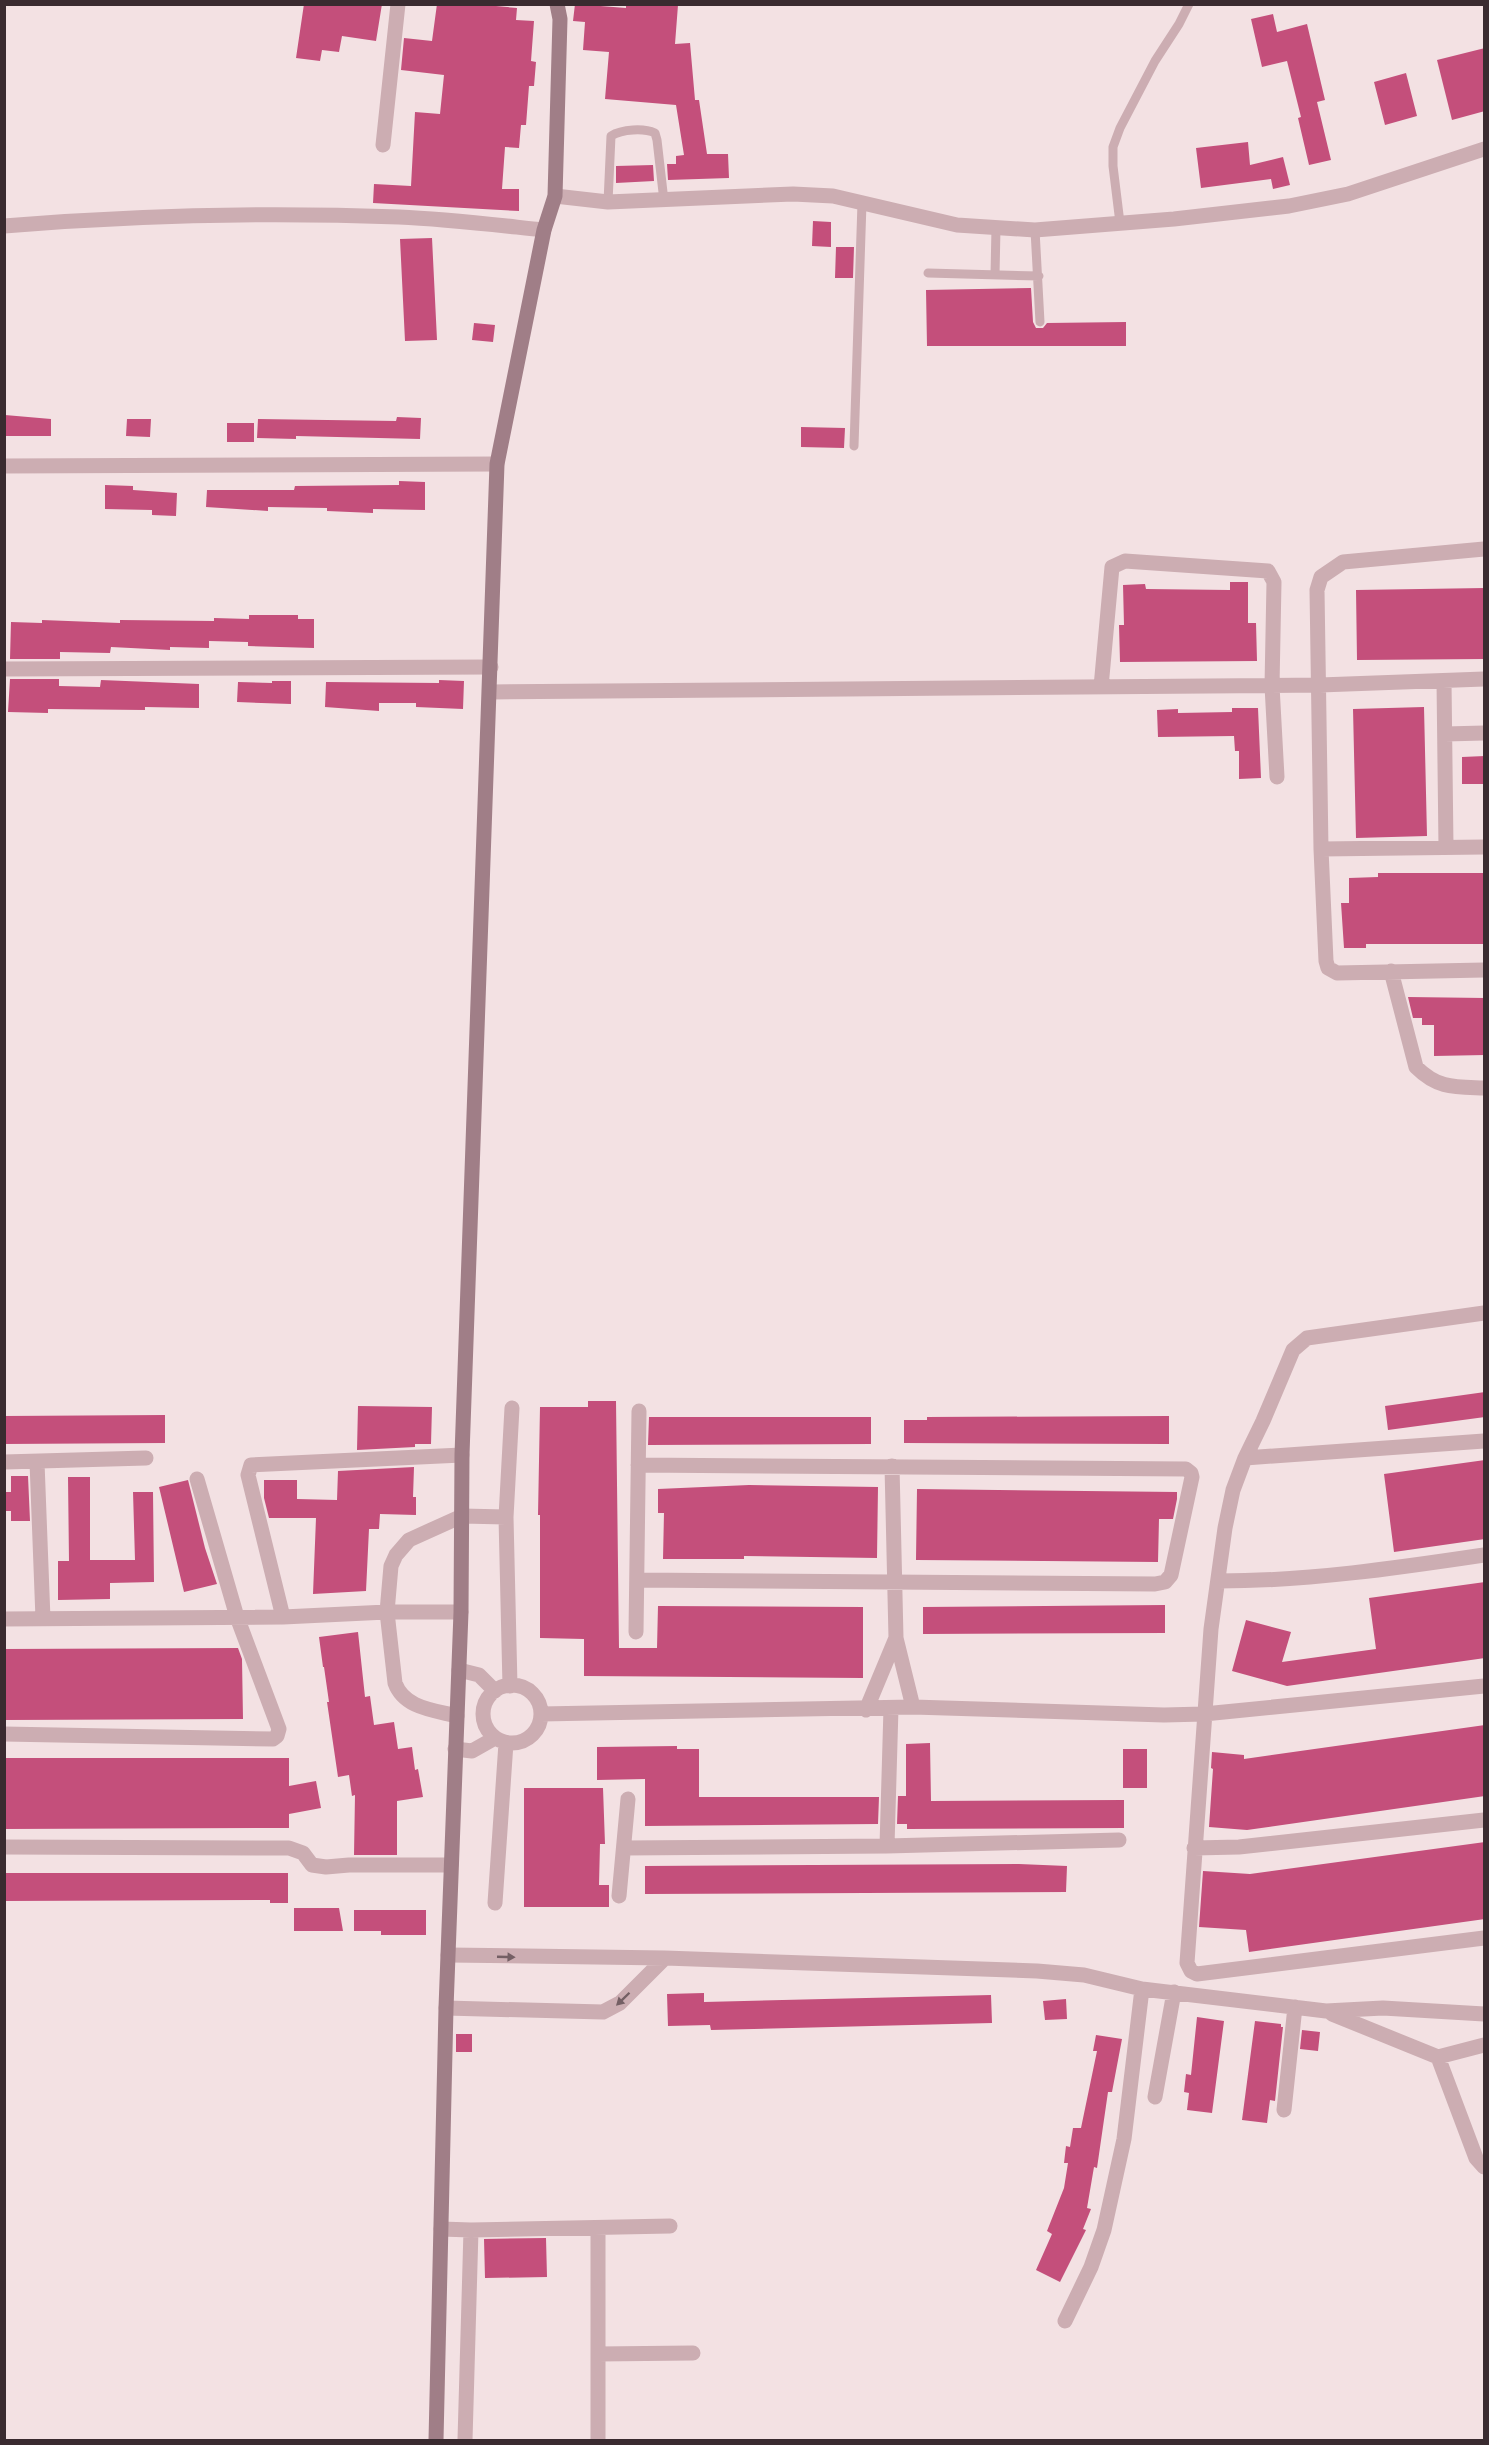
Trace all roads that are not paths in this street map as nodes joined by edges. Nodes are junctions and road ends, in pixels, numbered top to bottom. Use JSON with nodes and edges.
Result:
{"nodes":[{"id":1,"x":398,"y":4,"type":"edge"},
{"id":2,"x":557,"y":4,"type":"edge"},
{"id":3,"x":1189,"y":4,"type":"edge"},
{"id":4,"x":383,"y":145,"type":"dead end"},
{"id":5,"x":1485,"y":149,"type":"edge"},
{"id":6,"x":555,"y":196,"type":"junction"},
{"id":7,"x":664,"y":201,"type":"junction"},
{"id":8,"x":608,"y":202,"type":"junction"},
{"id":9,"x":862,"y":203,"type":"junction"},
{"id":10,"x":1120,"y":223,"type":"junction"},
{"id":11,"x":4,"y":226,"type":"edge"},
{"id":12,"x":996,"y":228,"type":"junction"},
{"id":13,"x":544,"y":230,"type":"junction"},
{"id":14,"x":1035,"y":230,"type":"junction"},
{"id":15,"x":928,"y":273,"type":"dead end"},
{"id":16,"x":995,"y":275,"type":"junction"},
{"id":17,"x":1039,"y":276,"type":"junction"},
{"id":18,"x":1040,"y":322,"type":"dead end"},
{"id":19,"x":854,"y":446,"type":"dead end"},
{"id":20,"x":497,"y":464,"type":"junction"},
{"id":21,"x":4,"y":466,"type":"edge"},
{"id":22,"x":1485,"y":549,"type":"edge"},
{"id":23,"x":491,"y":667,"type":"junction"},
{"id":24,"x":4,"y":669,"type":"edge"},
{"id":25,"x":1485,"y":679,"type":"edge"},
{"id":26,"x":1444,"y":681,"type":"junction"},
{"id":27,"x":1314,"y":685,"type":"junction"},
{"id":28,"x":1277,"y":686,"type":"junction"},
{"id":29,"x":1101,"y":687,"type":"junction"},
{"id":30,"x":490,"y":692,"type":"junction"},
{"id":31,"x":1485,"y":733,"type":"edge"},
{"id":32,"x":1444,"y":734,"type":"junction"},
{"id":33,"x":1277,"y":777,"type":"dead end"},
{"id":34,"x":1446,"y":847,"type":"junction"},
{"id":35,"x":1485,"y":847,"type":"edge"},
{"id":36,"x":1321,"y":849,"type":"junction"},
{"id":37,"x":1485,"y":970,"type":"edge"},
{"id":38,"x":1391,"y":971,"type":"junction"},
{"id":39,"x":1485,"y":1088,"type":"edge"},
{"id":40,"x":1485,"y":1313,"type":"edge"},
{"id":41,"x":512,"y":1408,"type":"dead end"},
{"id":42,"x":639,"y":1411,"type":"dead end"},
{"id":43,"x":1485,"y":1441,"type":"edge"},
{"id":44,"x":462,"y":1455,"type":"junction"},
{"id":45,"x":146,"y":1458,"type":"dead end"},
{"id":46,"x":1245,"y":1458,"type":"junction"},
{"id":47,"x":4,"y":1462,"type":"edge"},
{"id":48,"x":37,"y":1462,"type":"junction"},
{"id":49,"x":638,"y":1465,"type":"junction"},
{"id":50,"x":892,"y":1466,"type":"junction"},
{"id":51,"x":197,"y":1479,"type":"dead end"},
{"id":52,"x":462,"y":1516,"type":"junction"},
{"id":53,"x":506,"y":1517,"type":"junction"},
{"id":54,"x":1485,"y":1555,"type":"edge"},
{"id":55,"x":637,"y":1580,"type":"junction"},
{"id":56,"x":895,"y":1581,"type":"junction"},
{"id":57,"x":1219,"y":1581,"type":"junction"},
{"id":58,"x":387,"y":1612,"type":"junction"},
{"id":59,"x":461,"y":1612,"type":"junction"},
{"id":60,"x":244,"y":1617,"type":"junction"},
{"id":61,"x":279,"y":1617,"type":"junction"},
{"id":62,"x":4,"y":1619,"type":"edge"},
{"id":63,"x":44,"y":1619,"type":"junction"},
{"id":64,"x":636,"y":1632,"type":"dead end"},
{"id":65,"x":896,"y":1638,"type":"junction"},
{"id":66,"x":459,"y":1671,"type":"junction"},
{"id":67,"x":1485,"y":1686,"type":"edge"},
{"id":68,"x":502,"y":1688,"type":"junction"},
{"id":69,"x":913,"y":1707,"type":"junction"},
{"id":70,"x":891,"y":1708,"type":"junction"},
{"id":71,"x":866,"y":1710,"type":"junction"},
{"id":72,"x":541,"y":1714,"type":"junction"},
{"id":73,"x":1204,"y":1714,"type":"junction"},
{"id":74,"x":457,"y":1716,"type":"junction"},
{"id":75,"x":4,"y":1734,"type":"edge"},
{"id":76,"x":501,"y":1740,"type":"junction"},
{"id":77,"x":455,"y":1749,"type":"junction"},
{"id":78,"x":628,"y":1799,"type":"dead end"},
{"id":79,"x":1485,"y":1820,"type":"edge"},
{"id":80,"x":1119,"y":1840,"type":"dead end"},
{"id":81,"x":887,"y":1846,"type":"junction"},
{"id":82,"x":4,"y":1847,"type":"edge"},
{"id":83,"x":624,"y":1848,"type":"junction"},
{"id":84,"x":1194,"y":1848,"type":"junction"},
{"id":85,"x":451,"y":1864,"type":"junction"},
{"id":86,"x":619,"y":1896,"type":"dead end"},
{"id":87,"x":495,"y":1903,"type":"dead end"},
{"id":88,"x":1485,"y":1938,"type":"edge"},
{"id":89,"x":448,"y":1955,"type":"junction"},
{"id":90,"x":665,"y":1958,"type":"junction"},
{"id":91,"x":1142,"y":1989,"type":"junction"},
{"id":92,"x":1174,"y":1992,"type":"junction"},
{"id":93,"x":1295,"y":2007,"type":"junction"},
{"id":94,"x":446,"y":2008,"type":"junction"},
{"id":95,"x":1326,"y":2012,"type":"junction"},
{"id":96,"x":1485,"y":2014,"type":"edge"},
{"id":97,"x":1485,"y":2045,"type":"edge"},
{"id":98,"x":1438,"y":2057,"type":"junction"},
{"id":99,"x":1155,"y":2097,"type":"dead end"},
{"id":100,"x":1284,"y":2110,"type":"dead end"},
{"id":101,"x":1485,"y":2167,"type":"edge"},
{"id":102,"x":670,"y":2226,"type":"dead end"},
{"id":103,"x":441,"y":2229,"type":"junction"},
{"id":104,"x":598,"y":2229,"type":"junction"},
{"id":105,"x":471,"y":2230,"type":"junction"},
{"id":106,"x":1065,"y":2321,"type":"dead end"},
{"id":107,"x":693,"y":2353,"type":"dead end"},
{"id":108,"x":598,"y":2354,"type":"junction"},
{"id":109,"x":436,"y":2440,"type":"edge"},
{"id":110,"x":465,"y":2440,"type":"edge"},
{"id":111,"x":598,"y":2440,"type":"edge"}],
"edges":[{"from":1,"to":4,"type":"street"},
{"from":2,"to":6,"type":"street"},
{"from":3,"to":10,"type":"lane"},
{"from":5,"to":10,"type":"street"},
{"from":6,"to":8,"type":"street"},
{"from":6,"to":13,"type":"street"},
{"from":7,"to":8,"type":"street"},
{"from":7,"to":8,"type":"lane"},
{"from":7,"to":9,"type":"street"},
{"from":9,"to":12,"type":"street"},
{"from":9,"to":19,"type":"lane"},
{"from":10,"to":14,"type":"street"},
{"from":11,"to":13,"type":"street"},
{"from":12,"to":14,"type":"street"},
{"from":12,"to":16,"type":"lane"},
{"from":13,"to":20,"type":"street"},
{"from":14,"to":17,"type":"lane"},
{"from":15,"to":16,"type":"lane"},
{"from":16,"to":17,"type":"lane"},
{"from":17,"to":18,"type":"lane"},
{"from":20,"to":21,"type":"street"},
{"from":20,"to":23,"type":"street"},
{"from":22,"to":27,"type":"street"},
{"from":23,"to":24,"type":"street"},
{"from":23,"to":30,"type":"street"},
{"from":25,"to":26,"type":"street"},
{"from":26,"to":27,"type":"street"},
{"from":26,"to":32,"type":"street"},
{"from":27,"to":28,"type":"street"},
{"from":27,"to":36,"type":"street"},
{"from":28,"to":29,"type":"street"},
{"from":28,"to":29,"type":"street"},
{"from":28,"to":33,"type":"street"},
{"from":29,"to":30,"type":"street"},
{"from":30,"to":44,"type":"street"},
{"from":31,"to":32,"type":"street"},
{"from":32,"to":34,"type":"street"},
{"from":34,"to":35,"type":"street"},
{"from":34,"to":36,"type":"street"},
{"from":36,"to":38,"type":"street"},
{"from":37,"to":38,"type":"street"},
{"from":38,"to":39,"type":"street"},
{"from":40,"to":46,"type":"street"},
{"from":41,"to":53,"type":"street"},
{"from":42,"to":49,"type":"street"},
{"from":43,"to":46,"type":"street"},
{"from":44,"to":52,"type":"street"},
{"from":44,"to":61,"type":"street"},
{"from":45,"to":48,"type":"street"},
{"from":46,"to":57,"type":"street"},
{"from":47,"to":48,"type":"street"},
{"from":48,"to":63,"type":"street"},
{"from":49,"to":50,"type":"street"},
{"from":49,"to":55,"type":"street"},
{"from":50,"to":56,"type":"street"},
{"from":50,"to":56,"type":"street"},
{"from":51,"to":60,"type":"street"},
{"from":52,"to":53,"type":"street"},
{"from":52,"to":58,"type":"street"},
{"from":52,"to":59,"type":"street"},
{"from":53,"to":68,"type":"street"},
{"from":54,"to":57,"type":"street"},
{"from":55,"to":56,"type":"street"},
{"from":55,"to":64,"type":"street"},
{"from":56,"to":65,"type":"street"},
{"from":57,"to":73,"type":"street"},
{"from":58,"to":59,"type":"street"},
{"from":58,"to":61,"type":"street"},
{"from":58,"to":74,"type":"street"},
{"from":59,"to":66,"type":"street"},
{"from":60,"to":61,"type":"street"},
{"from":60,"to":63,"type":"street"},
{"from":60,"to":75,"type":"street"},
{"from":62,"to":63,"type":"street"},
{"from":65,"to":69,"type":"street"},
{"from":65,"to":71,"type":"street"},
{"from":66,"to":68,"type":"street"},
{"from":66,"to":74,"type":"street"},
{"from":67,"to":73,"type":"street"},
{"from":68,"to":72,"type":"street"},
{"from":68,"to":76,"type":"street"},
{"from":69,"to":70,"type":"street"},
{"from":69,"to":73,"type":"street"},
{"from":70,"to":71,"type":"street"},
{"from":70,"to":81,"type":"street"},
{"from":71,"to":72,"type":"street"},
{"from":72,"to":76,"type":"street"},
{"from":73,"to":84,"type":"street"},
{"from":74,"to":77,"type":"street"},
{"from":76,"to":77,"type":"street"},
{"from":76,"to":87,"type":"street"},
{"from":77,"to":85,"type":"street"},
{"from":78,"to":83,"type":"street"},
{"from":79,"to":84,"type":"street"},
{"from":80,"to":81,"type":"street"},
{"from":81,"to":83,"type":"street"},
{"from":82,"to":85,"type":"street"},
{"from":83,"to":86,"type":"street"},
{"from":84,"to":88,"type":"street"},
{"from":85,"to":89,"type":"street"},
{"from":89,"to":90,"type":"street","one_way":true},
{"from":89,"to":94,"type":"street"},
{"from":90,"to":91,"type":"street"},
{"from":90,"to":94,"type":"street","one_way":true},
{"from":91,"to":92,"type":"street"},
{"from":91,"to":106,"type":"street"},
{"from":92,"to":93,"type":"street"},
{"from":92,"to":99,"type":"street"},
{"from":93,"to":95,"type":"street"},
{"from":93,"to":100,"type":"street"},
{"from":94,"to":103,"type":"street"},
{"from":95,"to":96,"type":"street"},
{"from":95,"to":98,"type":"street"},
{"from":97,"to":98,"type":"street"},
{"from":98,"to":101,"type":"street"},
{"from":102,"to":104,"type":"street"},
{"from":103,"to":105,"type":"street"},
{"from":103,"to":109,"type":"street"},
{"from":104,"to":105,"type":"street"},
{"from":104,"to":108,"type":"street"},
{"from":105,"to":110,"type":"street"},
{"from":107,"to":108,"type":"street"},
{"from":108,"to":111,"type":"street"}]}
